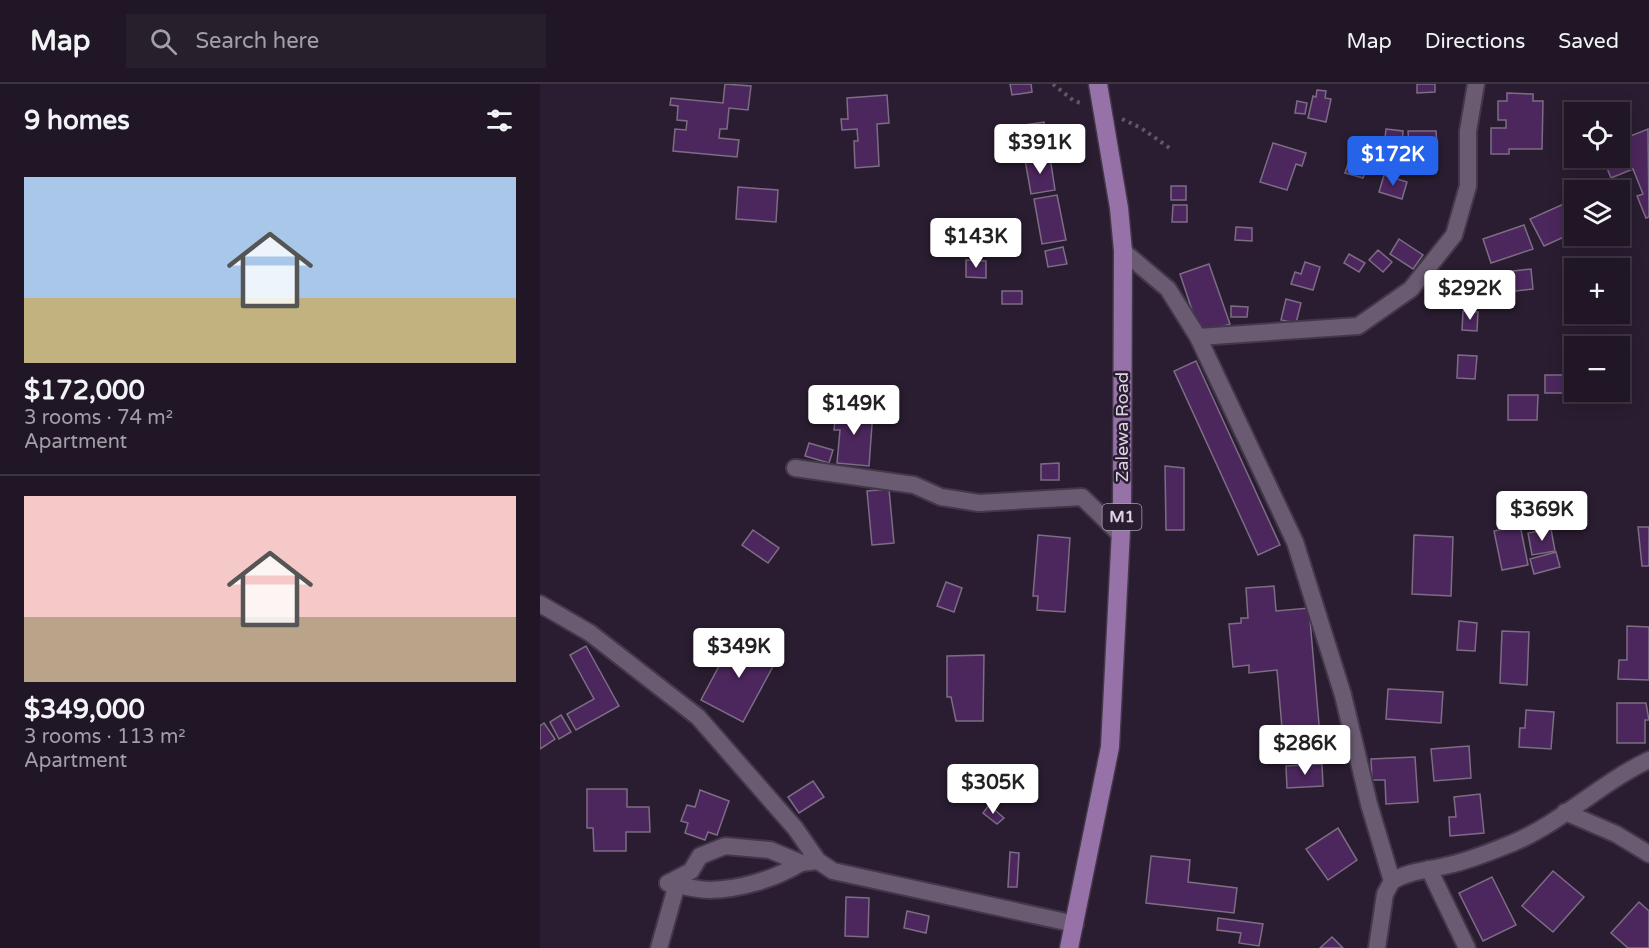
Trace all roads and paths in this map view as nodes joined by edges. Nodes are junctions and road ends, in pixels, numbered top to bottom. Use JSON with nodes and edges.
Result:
{"nodes":[{"id":1,"x":1098,"y":84,"type":"edge"},
{"id":2,"x":1476,"y":84,"type":"edge"},
{"id":3,"x":1123,"y":251,"type":"junction"},
{"id":4,"x":1198,"y":337,"type":"junction"},
{"id":5,"x":795,"y":468,"type":"dead end"},
{"id":6,"x":1121,"y":535,"type":"junction"},
{"id":7,"x":540,"y":604,"type":"edge"},
{"id":8,"x":1649,"y":760,"type":"edge"},
{"id":9,"x":1565,"y":812,"type":"junction"},
{"id":10,"x":1649,"y":854,"type":"edge"},
{"id":11,"x":818,"y":861,"type":"junction"},
{"id":12,"x":801,"y":863,"type":"junction"},
{"id":13,"x":1429,"y":869,"type":"junction"},
{"id":14,"x":1392,"y":881,"type":"junction"},
{"id":15,"x":677,"y":884,"type":"junction"},
{"id":16,"x":1075,"y":924,"type":"junction"},
{"id":17,"x":659,"y":948,"type":"edge"},
{"id":18,"x":1069,"y":948,"type":"edge"},
{"id":19,"x":1377,"y":948,"type":"edge"},
{"id":20,"x":1467,"y":948,"type":"edge"}],
"edges":[{"from":1,"to":3,"type":"highway","name":"Zalewa Road","number":"M1"},
{"from":2,"to":4,"type":"street"},
{"from":3,"to":4,"type":"street"},
{"from":3,"to":6,"type":"highway","name":"Zalewa Road","number":"M1"},
{"from":4,"to":14,"type":"street"},
{"from":5,"to":6,"type":"street"},
{"from":6,"to":16,"type":"highway","name":"Zalewa Road","number":"M1"},
{"from":7,"to":11,"type":"street"},
{"from":8,"to":9,"type":"street"},
{"from":9,"to":10,"type":"street"},
{"from":9,"to":13,"type":"street"},
{"from":11,"to":12,"type":"street"},
{"from":11,"to":16,"type":"street"},
{"from":12,"to":15,"type":"street"},
{"from":12,"to":15,"type":"street"},
{"from":13,"to":14,"type":"street"},
{"from":13,"to":20,"type":"street"},
{"from":14,"to":19,"type":"street"},
{"from":15,"to":17,"type":"street"},
{"from":16,"to":18,"type":"highway","name":"Zalewa Road","number":"M1"}]}
